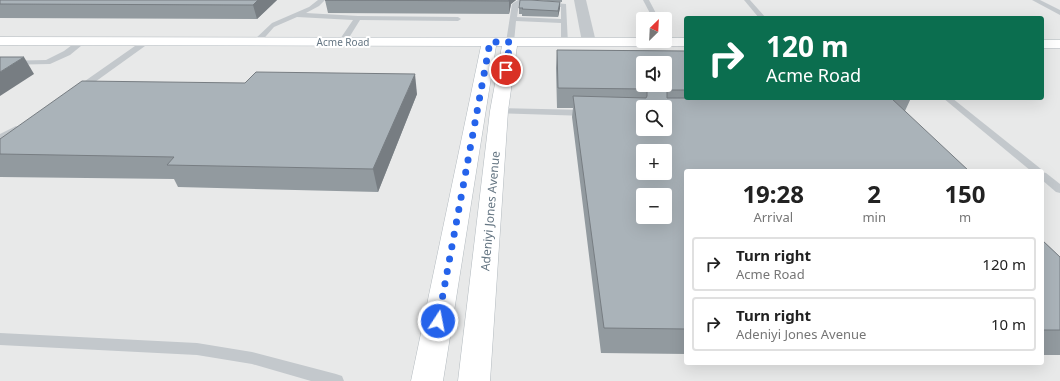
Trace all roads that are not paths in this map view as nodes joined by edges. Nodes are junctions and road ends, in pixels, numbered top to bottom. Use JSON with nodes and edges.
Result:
{"nodes":[{"id":1,"x":322,"y":0,"type":"edge"},
{"id":2,"x":580,"y":0,"type":"edge"},
{"id":3,"x":646,"y":0,"type":"edge"},
{"id":4,"x":747,"y":0,"type":"edge"},
{"id":5,"x":1038,"y":2,"type":"edge"},
{"id":6,"x":1054,"y":3,"type":"dead end"},
{"id":7,"x":652,"y":12,"type":"edge"},
{"id":8,"x":1060,"y":13,"type":"edge"},
{"id":9,"x":297,"y":15,"type":"junction"},
{"id":10,"x":761,"y":16,"type":"edge"},
{"id":11,"x":358,"y":18,"type":"junction"},
{"id":12,"x":458,"y":19,"type":"dead end"},
{"id":13,"x":512,"y":20,"type":"junction"},
{"id":14,"x":564,"y":21,"type":"junction"},
{"id":15,"x":672,"y":39,"type":"edge"},
{"id":16,"x":636,"y":40,"type":"edge"},
{"id":17,"x":0,"y":41,"type":"edge"},
{"id":18,"x":83,"y":41,"type":"junction"},
{"id":19,"x":148,"y":41,"type":"junction"},
{"id":20,"x":256,"y":42,"type":"junction"},
{"id":21,"x":342,"y":42,"type":"junction"},
{"id":22,"x":500,"y":42,"type":"junction"},
{"id":23,"x":564,"y":42,"type":"junction"},
{"id":24,"x":590,"y":42,"type":"junction"},
{"id":25,"x":684,"y":42,"type":"edge"},
{"id":26,"x":1044,"y":44,"type":"edge"},
{"id":27,"x":1060,"y":44,"type":"edge"},
{"id":28,"x":0,"y":64,"type":"edge"},
{"id":29,"x":74,"y":93,"type":"edge"},
{"id":30,"x":949,"y":100,"type":"edge"},
{"id":31,"x":499,"y":111,"type":"junction"},
{"id":32,"x":595,"y":113,"type":"edge"},
{"id":33,"x":24,"y":124,"type":"edge"},
{"id":34,"x":0,"y":138,"type":"edge"},
{"id":35,"x":1035,"y":169,"type":"edge"},
{"id":36,"x":1044,"y":177,"type":"edge"},
{"id":37,"x":1060,"y":190,"type":"edge"},
{"id":38,"x":0,"y":339,"type":"edge"},
{"id":39,"x":336,"y":381,"type":"edge"},
{"id":40,"x":427,"y":381,"type":"edge"},
{"id":41,"x":474,"y":381,"type":"edge"}],
"edges":[{"from":1,"to":9,"type":"lane"},
{"from":2,"to":24,"type":"street"},
{"from":3,"to":7,"type":"lane"},
{"from":4,"to":10,"type":"lane"},
{"from":5,"to":6,"type":"lane"},
{"from":5,"to":8,"type":"lane"},
{"from":9,"to":11,"type":"lane"},
{"from":9,"to":20,"type":"lane"},
{"from":11,"to":12,"type":"lane"},
{"from":11,"to":21,"type":"lane"},
{"from":13,"to":14,"type":"lane"},
{"from":13,"to":14,"type":"lane"},
{"from":13,"to":22,"type":"lane"},
{"from":14,"to":23,"type":"lane"},
{"from":15,"to":25,"type":"street","name":"Acme Road"},
{"from":16,"to":24,"type":"street","name":"Acme Road"},
{"from":17,"to":18,"type":"street","name":"Acme Road"},
{"from":18,"to":19,"type":"street","name":"Acme Road"},
{"from":18,"to":28,"type":"lane"},
{"from":19,"to":20,"type":"street","name":"Acme Road"},
{"from":19,"to":29,"type":"lane"},
{"from":20,"to":21,"type":"street","name":"Acme Road"},
{"from":21,"to":22,"type":"street","name":"Acme Road"},
{"from":22,"to":23,"type":"street","name":"Acme Road"},
{"from":22,"to":31,"type":"street","name":"Adeniyi Jones Avenue"},
{"from":22,"to":40,"type":"street","name":"Adeniyi Jones Avenue"},
{"from":23,"to":24,"type":"street","name":"Acme Road"},
{"from":26,"to":27,"type":"street"},
{"from":30,"to":35,"type":"lane"},
{"from":31,"to":32,"type":"lane"},
{"from":31,"to":41,"type":"street","name":"Adeniyi Jones Avenue"},
{"from":33,"to":34,"type":"lane"},
{"from":36,"to":37,"type":"lane"},
{"from":38,"to":39,"type":"lane"}]}
